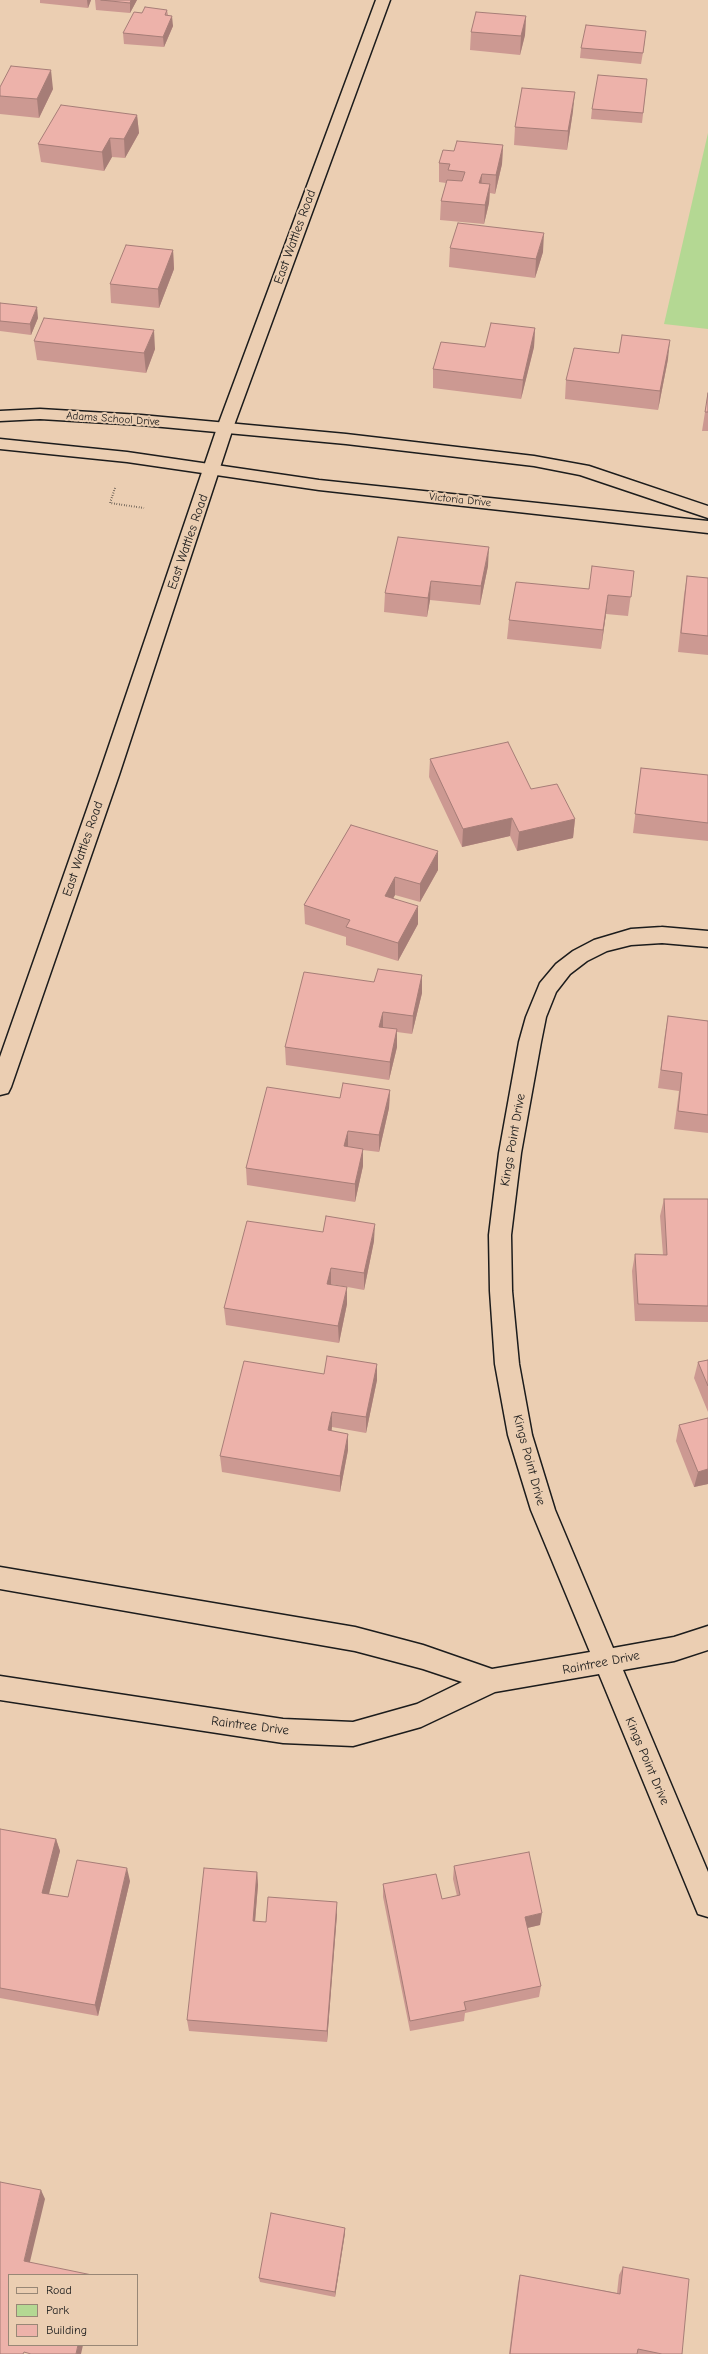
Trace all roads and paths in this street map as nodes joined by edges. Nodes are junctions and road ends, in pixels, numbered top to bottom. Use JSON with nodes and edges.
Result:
{"nodes":[{"id":1,"x":383,"y":0,"type":"edge"},
{"id":2,"x":0,"y":416,"type":"edge"},
{"id":3,"x":225,"y":428,"type":"junction"},
{"id":4,"x":0,"y":444,"type":"edge"},
{"id":5,"x":212,"y":470,"type":"junction"},
{"id":6,"x":116,"y":484,"type":"dead end"},
{"id":7,"x":144,"y":508,"type":"dead end"},
{"id":8,"x":708,"y":512,"type":"edge"},
{"id":9,"x":708,"y":527,"type":"edge"},
{"id":10,"x":708,"y":940,"type":"edge"},
{"id":11,"x":0,"y":1087,"type":"edge"},
{"id":12,"x":0,"y":1578,"type":"edge"},
{"id":13,"x":708,"y":1638,"type":"edge"},
{"id":14,"x":606,"y":1663,"type":"junction"},
{"id":15,"x":492,"y":1681,"type":"junction"},
{"id":16,"x":0,"y":1688,"type":"edge"},
{"id":17,"x":708,"y":1904,"type":"edge"}],
"edges":[{"from":1,"to":3,"type":"street","name":"East Wattles Road"},
{"from":2,"to":3,"type":"street","name":"Adams School Drive"},
{"from":3,"to":5,"type":"street","name":"East Wattles Road"},
{"from":3,"to":8,"type":"street"},
{"from":4,"to":5,"type":"street"},
{"from":5,"to":9,"type":"street","name":"Victoria Drive"},
{"from":5,"to":11,"type":"street","name":"East Wattles Road"},
{"from":6,"to":7,"type":"path"},
{"from":10,"to":14,"type":"street","name":"Kings Point Drive"},
{"from":12,"to":15,"type":"street","name":"Raintree Drive"},
{"from":13,"to":14,"type":"street","name":"Raintree Drive"},
{"from":14,"to":15,"type":"street","name":"Raintree Drive"},
{"from":14,"to":17,"type":"street","name":"Kings Point Drive"},
{"from":15,"to":16,"type":"street","name":"Raintree Drive"}]}
